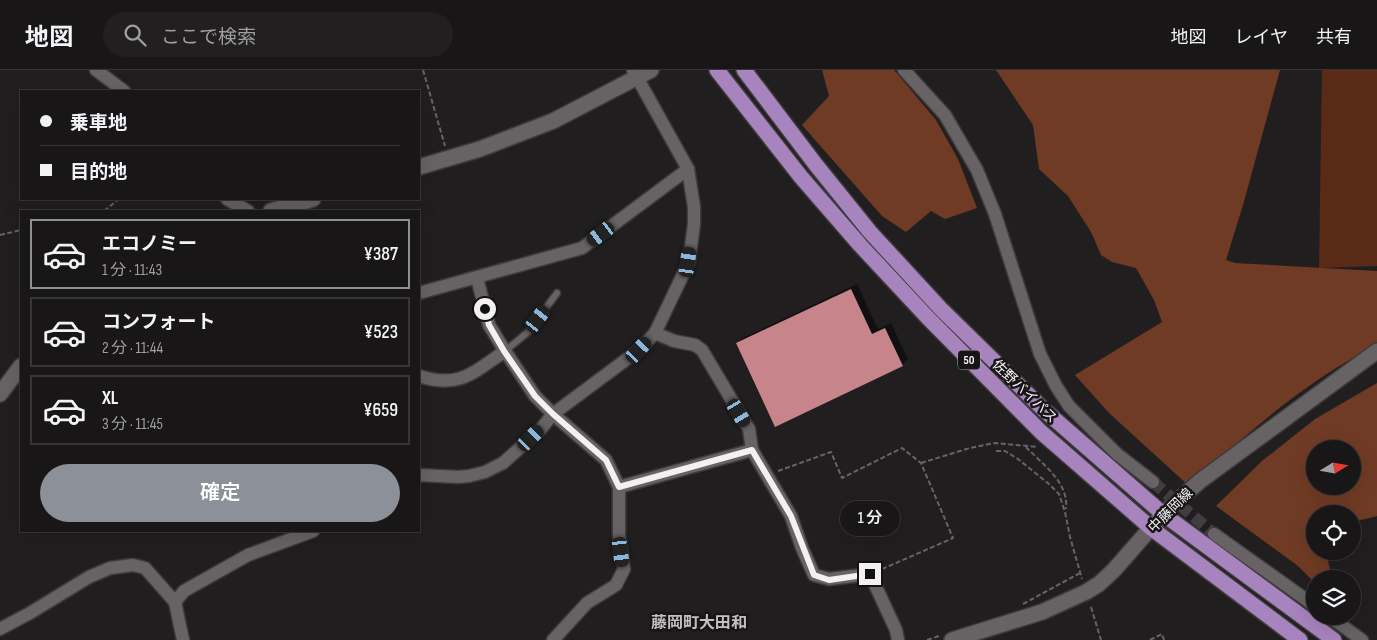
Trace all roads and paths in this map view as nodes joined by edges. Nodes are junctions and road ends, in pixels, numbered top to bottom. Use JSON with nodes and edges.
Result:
{"nodes":[{"id":1,"x":96,"y":70,"type":"edge"},
{"id":2,"x":423,"y":70,"type":"edge"},
{"id":3,"x":651,"y":70,"type":"edge"},
{"id":4,"x":717,"y":70,"type":"edge"},
{"id":5,"x":744,"y":70,"type":"edge"},
{"id":6,"x":904,"y":70,"type":"edge"},
{"id":7,"x":635,"y":74,"type":"edge"},
{"id":8,"x":123,"y":90,"type":"edge"},
{"id":9,"x":448,"y":158,"type":"junction"},
{"id":10,"x":420,"y":167,"type":"edge"},
{"id":11,"x":688,"y":169,"type":"junction"},
{"id":12,"x":118,"y":200,"type":"edge"},
{"id":13,"x":229,"y":200,"type":"edge"},
{"id":14,"x":310,"y":200,"type":"edge"},
{"id":15,"x":105,"y":210,"type":"edge"},
{"id":16,"x":246,"y":210,"type":"edge"},
{"id":17,"x":274,"y":210,"type":"edge"},
{"id":18,"x":20,"y":230,"type":"edge"},
{"id":19,"x":0,"y":235,"type":"edge"},
{"id":20,"x":477,"y":278,"type":"junction"},
{"id":21,"x":420,"y":293,"type":"edge"},
{"id":22,"x":557,"y":293,"type":"dead end"},
{"id":23,"x":655,"y":333,"type":"junction"},
{"id":24,"x":504,"y":351,"type":"junction"},
{"id":25,"x":1377,"y":351,"type":"edge"},
{"id":26,"x":20,"y":367,"type":"edge"},
{"id":27,"x":420,"y":376,"type":"edge"},
{"id":28,"x":0,"y":394,"type":"edge"},
{"id":29,"x":553,"y":414,"type":"junction"},
{"id":30,"x":1051,"y":441,"type":"junction"},
{"id":31,"x":1025,"y":446,"type":"junction"},
{"id":32,"x":752,"y":450,"type":"junction"},
{"id":33,"x":996,"y":451,"type":"dead end"},
{"id":34,"x":921,"y":462,"type":"junction"},
{"id":35,"x":420,"y":475,"type":"edge"},
{"id":36,"x":766,"y":475,"type":"junction"},
{"id":37,"x":1153,"y":482,"type":"tunnel mouth"},
{"id":38,"x":619,"y":487,"type":"junction"},
{"id":39,"x":1065,"y":512,"type":"junction"},
{"id":40,"x":1164,"y":514,"type":"junction"},
{"id":41,"x":1151,"y":528,"type":"junction"},
{"id":42,"x":310,"y":532,"type":"edge"},
{"id":43,"x":1214,"y":534,"type":"tunnel mouth"},
{"id":44,"x":870,"y":574,"type":"junction"},
{"id":45,"x":1082,"y":579,"type":"dead end"},
{"id":46,"x":1306,"y":600,"type":"edge"},
{"id":47,"x":175,"y":602,"type":"junction"},
{"id":48,"x":1091,"y":607,"type":"dead end"},
{"id":49,"x":1341,"y":625,"type":"edge"},
{"id":50,"x":0,"y":629,"type":"edge"},
{"id":51,"x":183,"y":640,"type":"edge"},
{"id":52,"x":553,"y":640,"type":"edge"},
{"id":53,"x":898,"y":640,"type":"edge"},
{"id":54,"x":952,"y":640,"type":"edge"},
{"id":55,"x":1101,"y":640,"type":"edge"},
{"id":56,"x":1150,"y":640,"type":"edge"},
{"id":57,"x":1164,"y":640,"type":"edge"},
{"id":58,"x":1300,"y":640,"type":"edge"},
{"id":59,"x":1334,"y":640,"type":"edge"},
{"id":60,"x":1362,"y":640,"type":"edge"}],
"edges":[{"from":1,"to":8,"type":"street"},
{"from":2,"to":9,"type":"path"},
{"from":3,"to":7,"type":"main road"},
{"from":4,"to":30,"type":"highway","name":"佐野バイパス","number":"50"},
{"from":5,"to":40,"type":"highway","name":"佐野バイパス","number":"50"},
{"from":6,"to":37,"type":"street"},
{"from":7,"to":9,"type":"main road"},
{"from":7,"to":11,"type":"street"},
{"from":9,"to":10,"type":"main road"},
{"from":11,"to":20,"type":"street"},
{"from":11,"to":23,"type":"street"},
{"from":12,"to":15,"type":"path"},
{"from":13,"to":16,"type":"street"},
{"from":14,"to":17,"type":"main road"},
{"from":18,"to":19,"type":"path"},
{"from":20,"to":21,"type":"street"},
{"from":20,"to":24,"type":"street"},
{"from":22,"to":24,"type":"lane"},
{"from":23,"to":29,"type":"street"},
{"from":23,"to":32,"type":"street"},
{"from":24,"to":27,"type":"street"},
{"from":24,"to":29,"type":"street"},
{"from":25,"to":40,"type":"main road","name":"中藤岡線"},
{"from":26,"to":28,"type":"main road"},
{"from":29,"to":35,"type":"street"},
{"from":29,"to":38,"type":"street"},
{"from":30,"to":31,"type":"path"},
{"from":30,"to":41,"type":"highway","name":"佐野バイパス","number":"50"},
{"from":31,"to":34,"type":"path"},
{"from":31,"to":39,"type":"path"},
{"from":32,"to":36,"type":"street"},
{"from":32,"to":38,"type":"street"},
{"from":33,"to":39,"type":"path"},
{"from":34,"to":36,"type":"path"},
{"from":34,"to":44,"type":"path"},
{"from":36,"to":44,"type":"street"},
{"from":38,"to":52,"type":"street"},
{"from":39,"to":45,"type":"path"},
{"from":40,"to":41,"type":"main road","name":"中藤岡線"},
{"from":40,"to":59,"type":"highway","name":"佐野バイパス","number":"50"},
{"from":41,"to":54,"type":"main road","name":"中藤岡線"},
{"from":41,"to":58,"type":"highway","name":"佐野バイパス","number":"50"},
{"from":42,"to":47,"type":"street"},
{"from":43,"to":46,"type":"street"},
{"from":44,"to":53,"type":"street"},
{"from":47,"to":50,"type":"street"},
{"from":47,"to":51,"type":"street"},
{"from":48,"to":55,"type":"path"},
{"from":49,"to":60,"type":"street"},
{"from":56,"to":57,"type":"path"}]}
